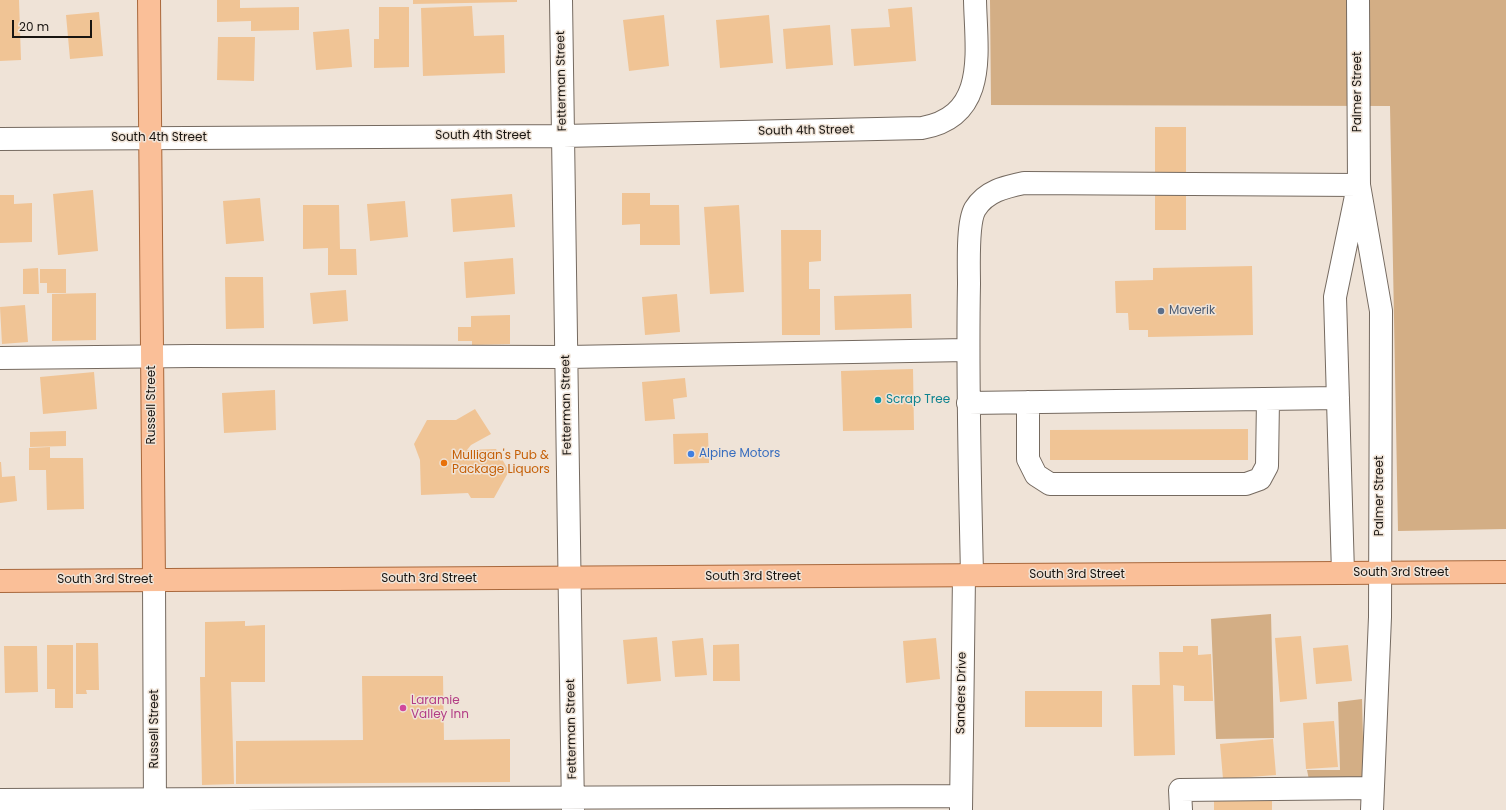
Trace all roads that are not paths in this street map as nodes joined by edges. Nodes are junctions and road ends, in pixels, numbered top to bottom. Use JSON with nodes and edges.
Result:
{"nodes":[{"id":1,"x":149,"y":0,"type":"edge"},
{"id":2,"x":561,"y":0,"type":"edge"},
{"id":3,"x":975,"y":0,"type":"edge"},
{"id":4,"x":1358,"y":0,"type":"edge"},
{"id":5,"x":563,"y":136,"type":"junction"},
{"id":6,"x":150,"y":138,"type":"junction"},
{"id":7,"x":0,"y":139,"type":"edge"},
{"id":8,"x":1359,"y":185,"type":"junction"},
{"id":9,"x":967,"y":350,"type":"junction"},
{"id":10,"x":152,"y":356,"type":"junction"},
{"id":11,"x":566,"y":357,"type":"junction"},
{"id":12,"x":0,"y":358,"type":"edge"},
{"id":13,"x":1268,"y":398,"type":"junction"},
{"id":14,"x":1338,"y":398,"type":"junction"},
{"id":15,"x":1028,"y":402,"type":"junction"},
{"id":16,"x":968,"y":403,"type":"junction"},
{"id":17,"x":1506,"y":572,"type":"edge"},
{"id":18,"x":1344,"y":573,"type":"junction"},
{"id":19,"x":1380,"y":573,"type":"junction"},
{"id":20,"x":968,"y":575,"type":"junction"},
{"id":21,"x":570,"y":578,"type":"junction"},
{"id":22,"x":154,"y":580,"type":"junction"},
{"id":23,"x":0,"y":581,"type":"edge"},
{"id":24,"x":1372,"y":788,"type":"junction"},
{"id":25,"x":0,"y":800,"type":"edge"},
{"id":26,"x":961,"y":803,"type":"edge"},
{"id":27,"x":573,"y":804,"type":"edge"},
{"id":28,"x":155,"y":805,"type":"edge"},
{"id":29,"x":1180,"y":810,"type":"edge"},
{"id":30,"x":1372,"y":810,"type":"edge"}],
"edges":[{"from":1,"to":6,"type":"main road","name":"Russell Street"},
{"from":2,"to":5,"type":"street","name":"Fetterman Street"},
{"from":3,"to":5,"type":"street","name":"South 4th Street"},
{"from":4,"to":8,"type":"street","name":"Palmer Street"},
{"from":5,"to":6,"type":"street","name":"South 4th Street"},
{"from":5,"to":11,"type":"street","name":"Fetterman Street"},
{"from":6,"to":7,"type":"street","name":"South 4th Street"},
{"from":6,"to":10,"type":"main road","name":"Russell Street"},
{"from":8,"to":9,"type":"street","name":"Sanders Drive"},
{"from":8,"to":14,"type":"street","name":"Palmer Street"},
{"from":8,"to":19,"type":"street","name":"Palmer Street"},
{"from":9,"to":11,"type":"street"},
{"from":9,"to":16,"type":"street","name":"Sanders Drive"},
{"from":10,"to":11,"type":"street"},
{"from":10,"to":12,"type":"street"},
{"from":10,"to":22,"type":"main road","name":"Russell Street"},
{"from":11,"to":21,"type":"street","name":"Fetterman Street"},
{"from":13,"to":14,"type":"street"},
{"from":13,"to":15,"type":"street"},
{"from":13,"to":15,"type":"street"},
{"from":14,"to":18,"type":"street","name":"Palmer Street"},
{"from":15,"to":16,"type":"street"},
{"from":16,"to":20,"type":"street","name":"Sanders Drive"},
{"from":17,"to":19,"type":"main road","name":"South 3rd Street"},
{"from":18,"to":19,"type":"main road","name":"South 3rd Street"},
{"from":18,"to":20,"type":"main road","name":"South 3rd Street"},
{"from":19,"to":24,"type":"street","name":"Palmer Street"},
{"from":20,"to":21,"type":"main road","name":"South 3rd Street"},
{"from":20,"to":26,"type":"street","name":"Sanders Drive"},
{"from":21,"to":22,"type":"main road","name":"South 3rd Street"},
{"from":21,"to":27,"type":"street","name":"Fetterman Street"},
{"from":22,"to":23,"type":"main road","name":"South 3rd Street"},
{"from":22,"to":28,"type":"street","name":"Russell Street"},
{"from":24,"to":29,"type":"street"},
{"from":24,"to":30,"type":"street","name":"Palmer Street"},
{"from":25,"to":28,"type":"street"},
{"from":26,"to":27,"type":"street"},
{"from":27,"to":28,"type":"street"}]}
